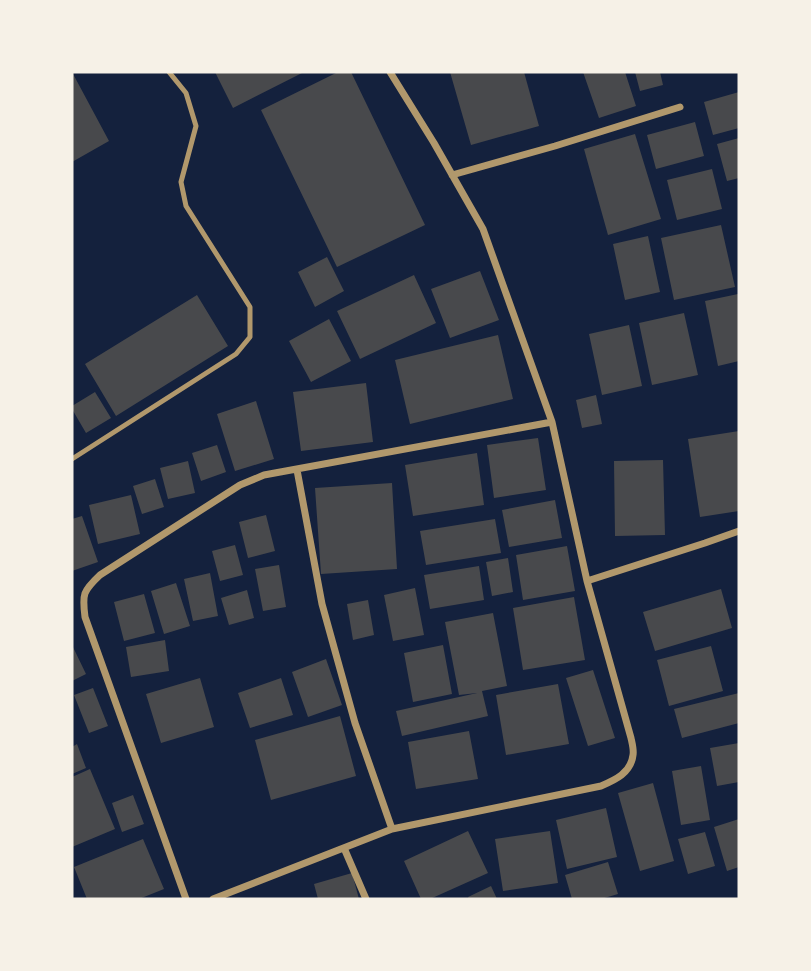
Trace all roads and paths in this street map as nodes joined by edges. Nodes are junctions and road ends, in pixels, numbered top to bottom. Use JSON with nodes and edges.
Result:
{"nodes":[{"id":1,"x":169,"y":72,"type":"edge"},
{"id":2,"x":390,"y":72,"type":"edge"},
{"id":3,"x":680,"y":107,"type":"dead end"},
{"id":4,"x":452,"y":175,"type":"junction"},
{"id":5,"x":552,"y":422,"type":"junction"},
{"id":6,"x":72,"y":458,"type":"edge"},
{"id":7,"x":298,"y":470,"type":"junction"},
{"id":8,"x":739,"y":531,"type":"edge"},
{"id":9,"x":587,"y":581,"type":"junction"},
{"id":10,"x":391,"y":829,"type":"junction"},
{"id":11,"x":344,"y":848,"type":"junction"},
{"id":12,"x":186,"y":899,"type":"edge"},
{"id":13,"x":213,"y":899,"type":"edge"},
{"id":14,"x":366,"y":899,"type":"edge"}],
"edges":[{"from":1,"to":6,"type":"lane"},
{"from":2,"to":4,"type":"street"},
{"from":3,"to":4,"type":"street"},
{"from":4,"to":5,"type":"street"},
{"from":5,"to":7,"type":"street"},
{"from":5,"to":9,"type":"street"},
{"from":7,"to":10,"type":"street"},
{"from":7,"to":12,"type":"street"},
{"from":8,"to":9,"type":"street"},
{"from":9,"to":10,"type":"street"},
{"from":10,"to":11,"type":"street"},
{"from":11,"to":13,"type":"street"},
{"from":11,"to":14,"type":"street"}]}
